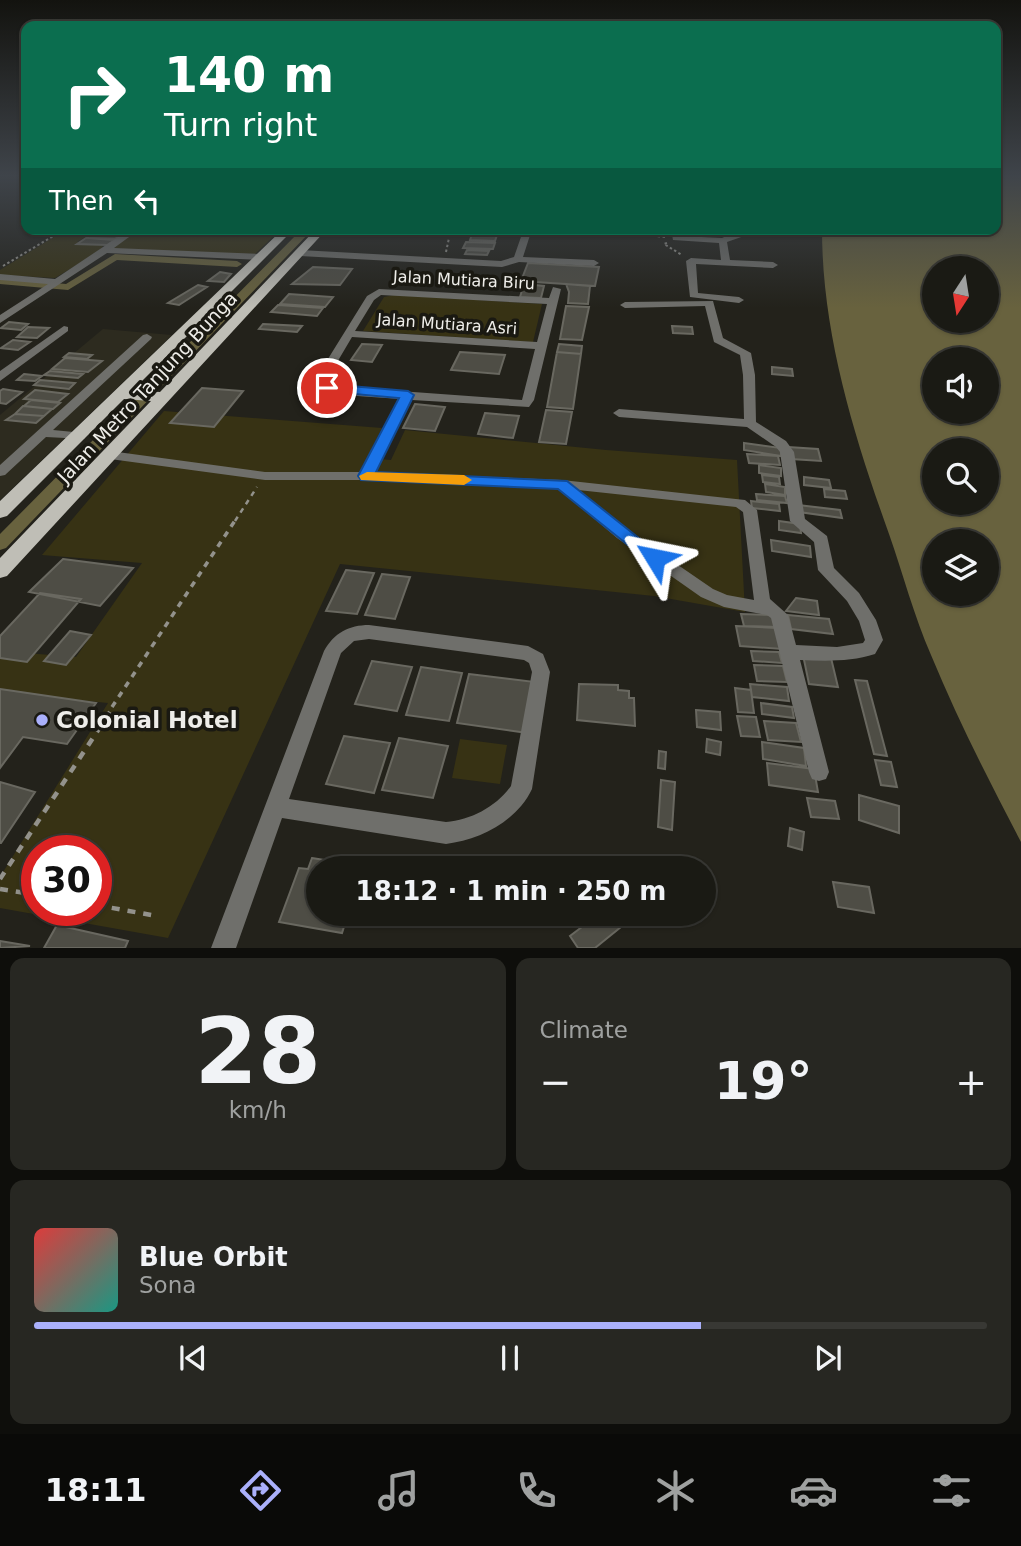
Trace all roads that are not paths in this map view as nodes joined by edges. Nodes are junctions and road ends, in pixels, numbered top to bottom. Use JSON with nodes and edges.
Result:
{"nodes":[{"id":1,"x":127,"y":235,"type":"edge"},
{"id":2,"x":283,"y":235,"type":"edge"},
{"id":3,"x":316,"y":235,"type":"edge"},
{"id":4,"x":526,"y":235,"type":"edge"},
{"id":5,"x":683,"y":235,"type":"edge"},
{"id":6,"x":739,"y":235,"type":"edge"},
{"id":7,"x":723,"y":241,"type":"junction"},
{"id":8,"x":105,"y":250,"type":"junction"},
{"id":9,"x":300,"y":253,"type":"junction"},
{"id":10,"x":260,"y":257,"type":"junction"},
{"id":11,"x":518,"y":259,"type":"junction"},
{"id":12,"x":726,"y":261,"type":"junction"},
{"id":13,"x":594,"y":263,"type":"dead end"},
{"id":14,"x":773,"y":265,"type":"dead end"},
{"id":15,"x":0,"y":277,"type":"edge"},
{"id":16,"x":0,"y":286,"type":"edge"},
{"id":17,"x":52,"y":286,"type":"junction"},
{"id":18,"x":739,"y":300,"type":"dead end"},
{"id":19,"x":625,"y":305,"type":"dead end"},
{"id":20,"x":0,"y":320,"type":"edge"},
{"id":21,"x":64,"y":329,"type":"dead end"},
{"id":22,"x":349,"y":334,"type":"junction"},
{"id":23,"x":170,"y":346,"type":"junction"},
{"id":24,"x":542,"y":346,"type":"junction"},
{"id":25,"x":0,"y":377,"type":"edge"},
{"id":26,"x":126,"y":394,"type":"junction"},
{"id":27,"x":408,"y":395,"type":"junction"},
{"id":28,"x":158,"y":397,"type":"junction"},
{"id":29,"x":619,"y":413,"type":"dead end"},
{"id":30,"x":750,"y":423,"type":"junction"},
{"id":31,"x":47,"y":430,"type":"junction"},
{"id":32,"x":82,"y":433,"type":"junction"},
{"id":33,"x":110,"y":455,"type":"junction"},
{"id":34,"x":0,"y":472,"type":"edge"},
{"id":35,"x":366,"y":476,"type":"junction"},
{"id":36,"x":562,"y":484,"type":"junction"},
{"id":37,"x":0,"y":512,"type":"edge"},
{"id":38,"x":0,"y":571,"type":"edge"},
{"id":39,"x":775,"y":610,"type":"junction"},
{"id":40,"x":790,"y":652,"type":"junction"},
{"id":41,"x":819,"y":772,"type":"dead end"},
{"id":42,"x":274,"y":807,"type":"junction"},
{"id":43,"x":223,"y":947,"type":"edge"}],
"edges":[{"from":1,"to":8,"type":"street"},
{"from":2,"to":10,"type":"main road","name":"Jalan Metro Tanjung Bunga"},
{"from":3,"to":9,"type":"main road","name":"Jalan Metro Tanjung Bunga"},
{"from":4,"to":11,"type":"street"},
{"from":5,"to":7,"type":"street"},
{"from":6,"to":7,"type":"street"},
{"from":7,"to":12,"type":"street"},
{"from":8,"to":10,"type":"street"},
{"from":8,"to":17,"type":"street"},
{"from":9,"to":11,"type":"street"},
{"from":9,"to":28,"type":"main road","name":"Jalan Metro Tanjung Bunga"},
{"from":10,"to":23,"type":"main road","name":"Jalan Metro Tanjung Bunga"},
{"from":11,"to":13,"type":"street"},
{"from":12,"to":14,"type":"street"},
{"from":12,"to":18,"type":"street"},
{"from":15,"to":17,"type":"street"},
{"from":16,"to":17,"type":"street"},
{"from":17,"to":20,"type":"street"},
{"from":19,"to":30,"type":"street"},
{"from":21,"to":25,"type":"street"},
{"from":22,"to":24,"type":"street","name":"Jalan Mutiara Asri"},
{"from":22,"to":24,"type":"street","name":"Jalan Mutiara Biru"},
{"from":22,"to":27,"type":"street"},
{"from":23,"to":26,"type":"main road","name":"Jalan Metro Tanjung Bunga"},
{"from":23,"to":31,"type":"street"},
{"from":24,"to":27,"type":"street"},
{"from":26,"to":28,"type":"main road"},
{"from":26,"to":32,"type":"main road","name":"Jalan Metro Tanjung Bunga"},
{"from":27,"to":35,"type":"street"},
{"from":28,"to":33,"type":"main road","name":"Jalan Metro Tanjung Bunga"},
{"from":29,"to":30,"type":"street"},
{"from":30,"to":40,"type":"street"},
{"from":31,"to":32,"type":"street"},
{"from":31,"to":34,"type":"street"},
{"from":32,"to":37,"type":"main road","name":"Jalan Metro Tanjung Bunga"},
{"from":33,"to":35,"type":"street"},
{"from":33,"to":38,"type":"main road","name":"Jalan Metro Tanjung Bunga"},
{"from":35,"to":36,"type":"street"},
{"from":36,"to":39,"type":"street"},
{"from":36,"to":39,"type":"street"},
{"from":39,"to":40,"type":"street"},
{"from":40,"to":41,"type":"street"},
{"from":42,"to":42,"type":"street"},
{"from":42,"to":43,"type":"street"}]}
